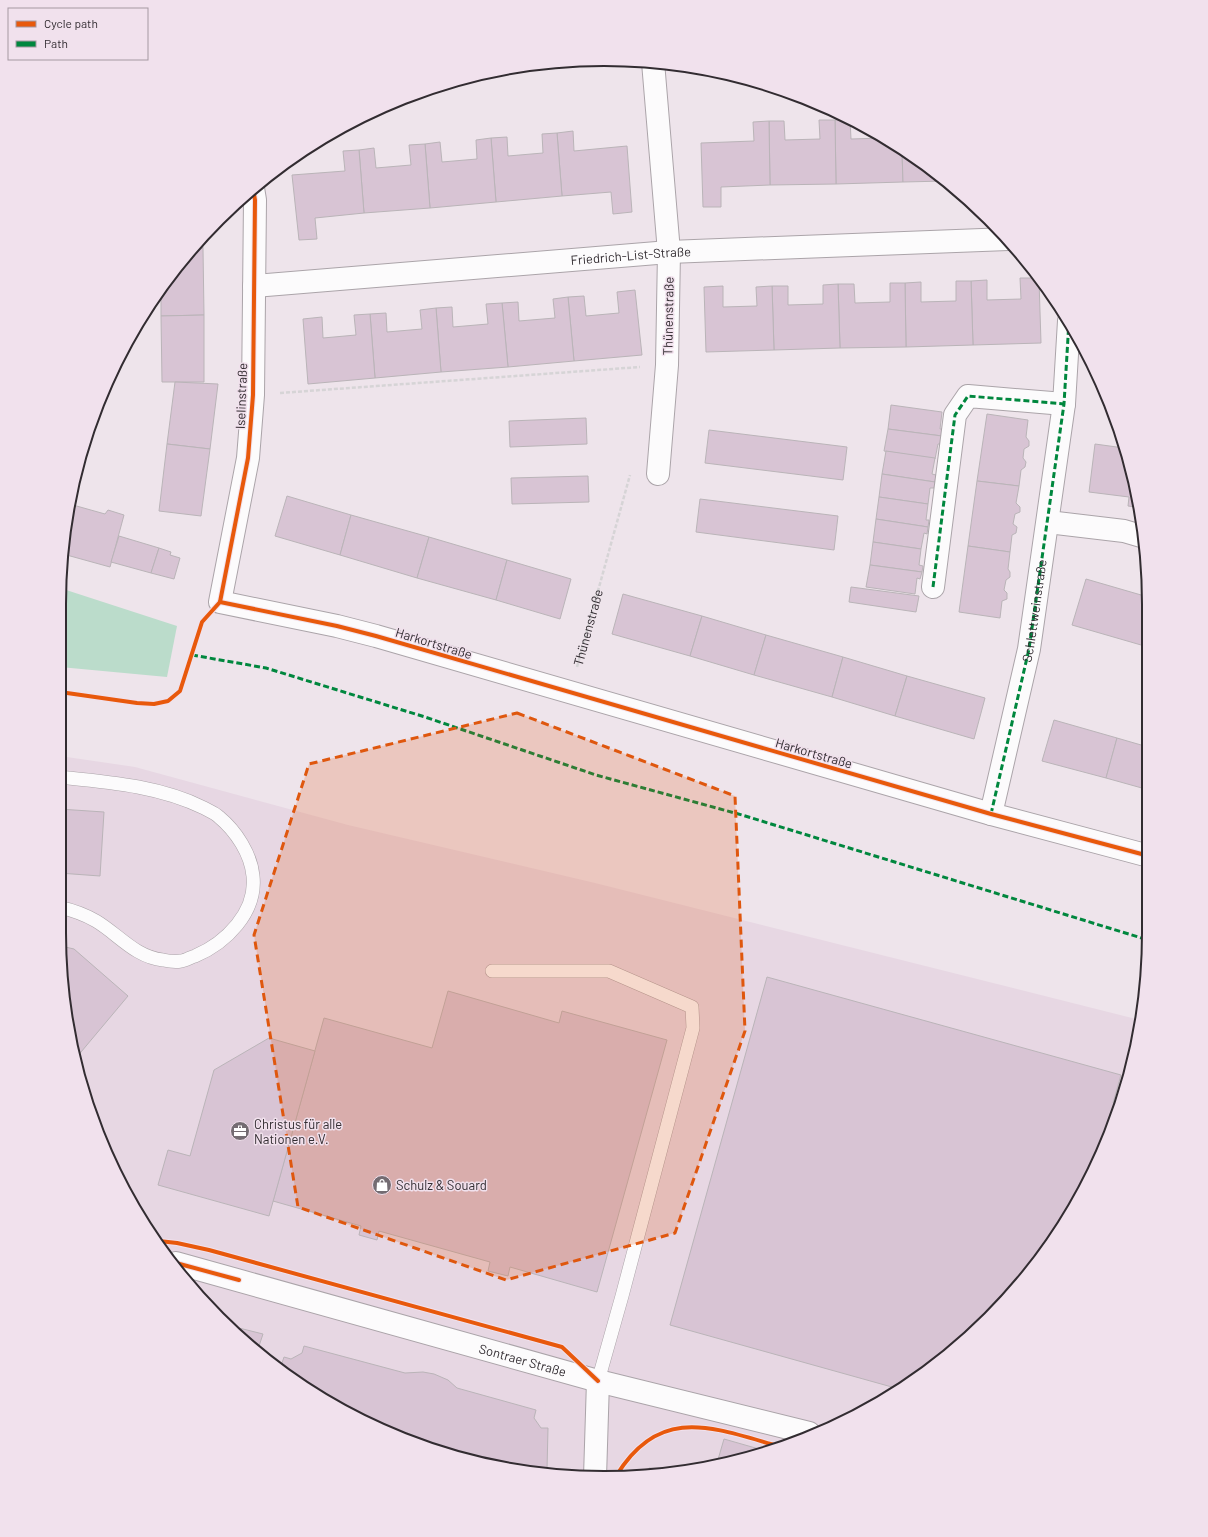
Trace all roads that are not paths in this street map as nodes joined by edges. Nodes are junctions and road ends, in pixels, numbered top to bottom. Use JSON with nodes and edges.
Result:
{"nodes":[{"id":1,"x":654,"y":69,"type":"edge"},
{"id":2,"x":253,"y":197,"type":"edge"},
{"id":3,"x":999,"y":239,"type":"edge"},
{"id":4,"x":669,"y":252,"type":"junction"},
{"id":5,"x":254,"y":286,"type":"junction"},
{"id":6,"x":1068,"y":332,"type":"edge"},
{"id":7,"x":1064,"y":404,"type":"junction"},
{"id":8,"x":658,"y":474,"type":"dead end"},
{"id":9,"x":1048,"y":522,"type":"junction"},
{"id":10,"x":1137,"y":535,"type":"edge"},
{"id":11,"x":933,"y":587,"type":"dead end"},
{"id":12,"x":220,"y":602,"type":"joint"},
{"id":13,"x":66,"y":777,"type":"edge"},
{"id":14,"x":991,"y":814,"type":"junction"},
{"id":15,"x":1142,"y":854,"type":"edge"},
{"id":16,"x":66,"y":909,"type":"edge"},
{"id":17,"x":492,"y":971,"type":"dead end"},
{"id":18,"x":180,"y":1264,"type":"edge"},
{"id":19,"x":598,"y":1380,"type":"junction"},
{"id":20,"x":804,"y":1432,"type":"edge"},
{"id":21,"x":595,"y":1471,"type":"edge"}],
"edges":[{"from":1,"to":4,"type":"street","name":"Thünenstraße"},
{"from":2,"to":5,"type":"street","name":"Iselinstraße"},
{"from":3,"to":4,"type":"street","name":"Friedrich-List-Straße"},
{"from":4,"to":5,"type":"street","name":"Friedrich-List-Straße"},
{"from":4,"to":8,"type":"street","name":"Thünenstraße"},
{"from":5,"to":12,"type":"street","name":"Iselinstraße"},
{"from":6,"to":7,"type":"street","name":"Schlettweinstraße"},
{"from":7,"to":9,"type":"street","name":"Schlettweinstraße"},
{"from":7,"to":11,"type":"street"},
{"from":9,"to":10,"type":"street"},
{"from":9,"to":14,"type":"street","name":"Schlettweinstraße"},
{"from":12,"to":14,"type":"street","name":"Harkortstraße"},
{"from":13,"to":16,"type":"lane"},
{"from":14,"to":15,"type":"street","name":"Harkortstraße"},
{"from":17,"to":19,"type":"lane"},
{"from":18,"to":19,"type":"street","name":"Sontraer Straße"},
{"from":19,"to":20,"type":"street","name":"Sontraer Straße"},
{"from":19,"to":21,"type":"street"}]}
